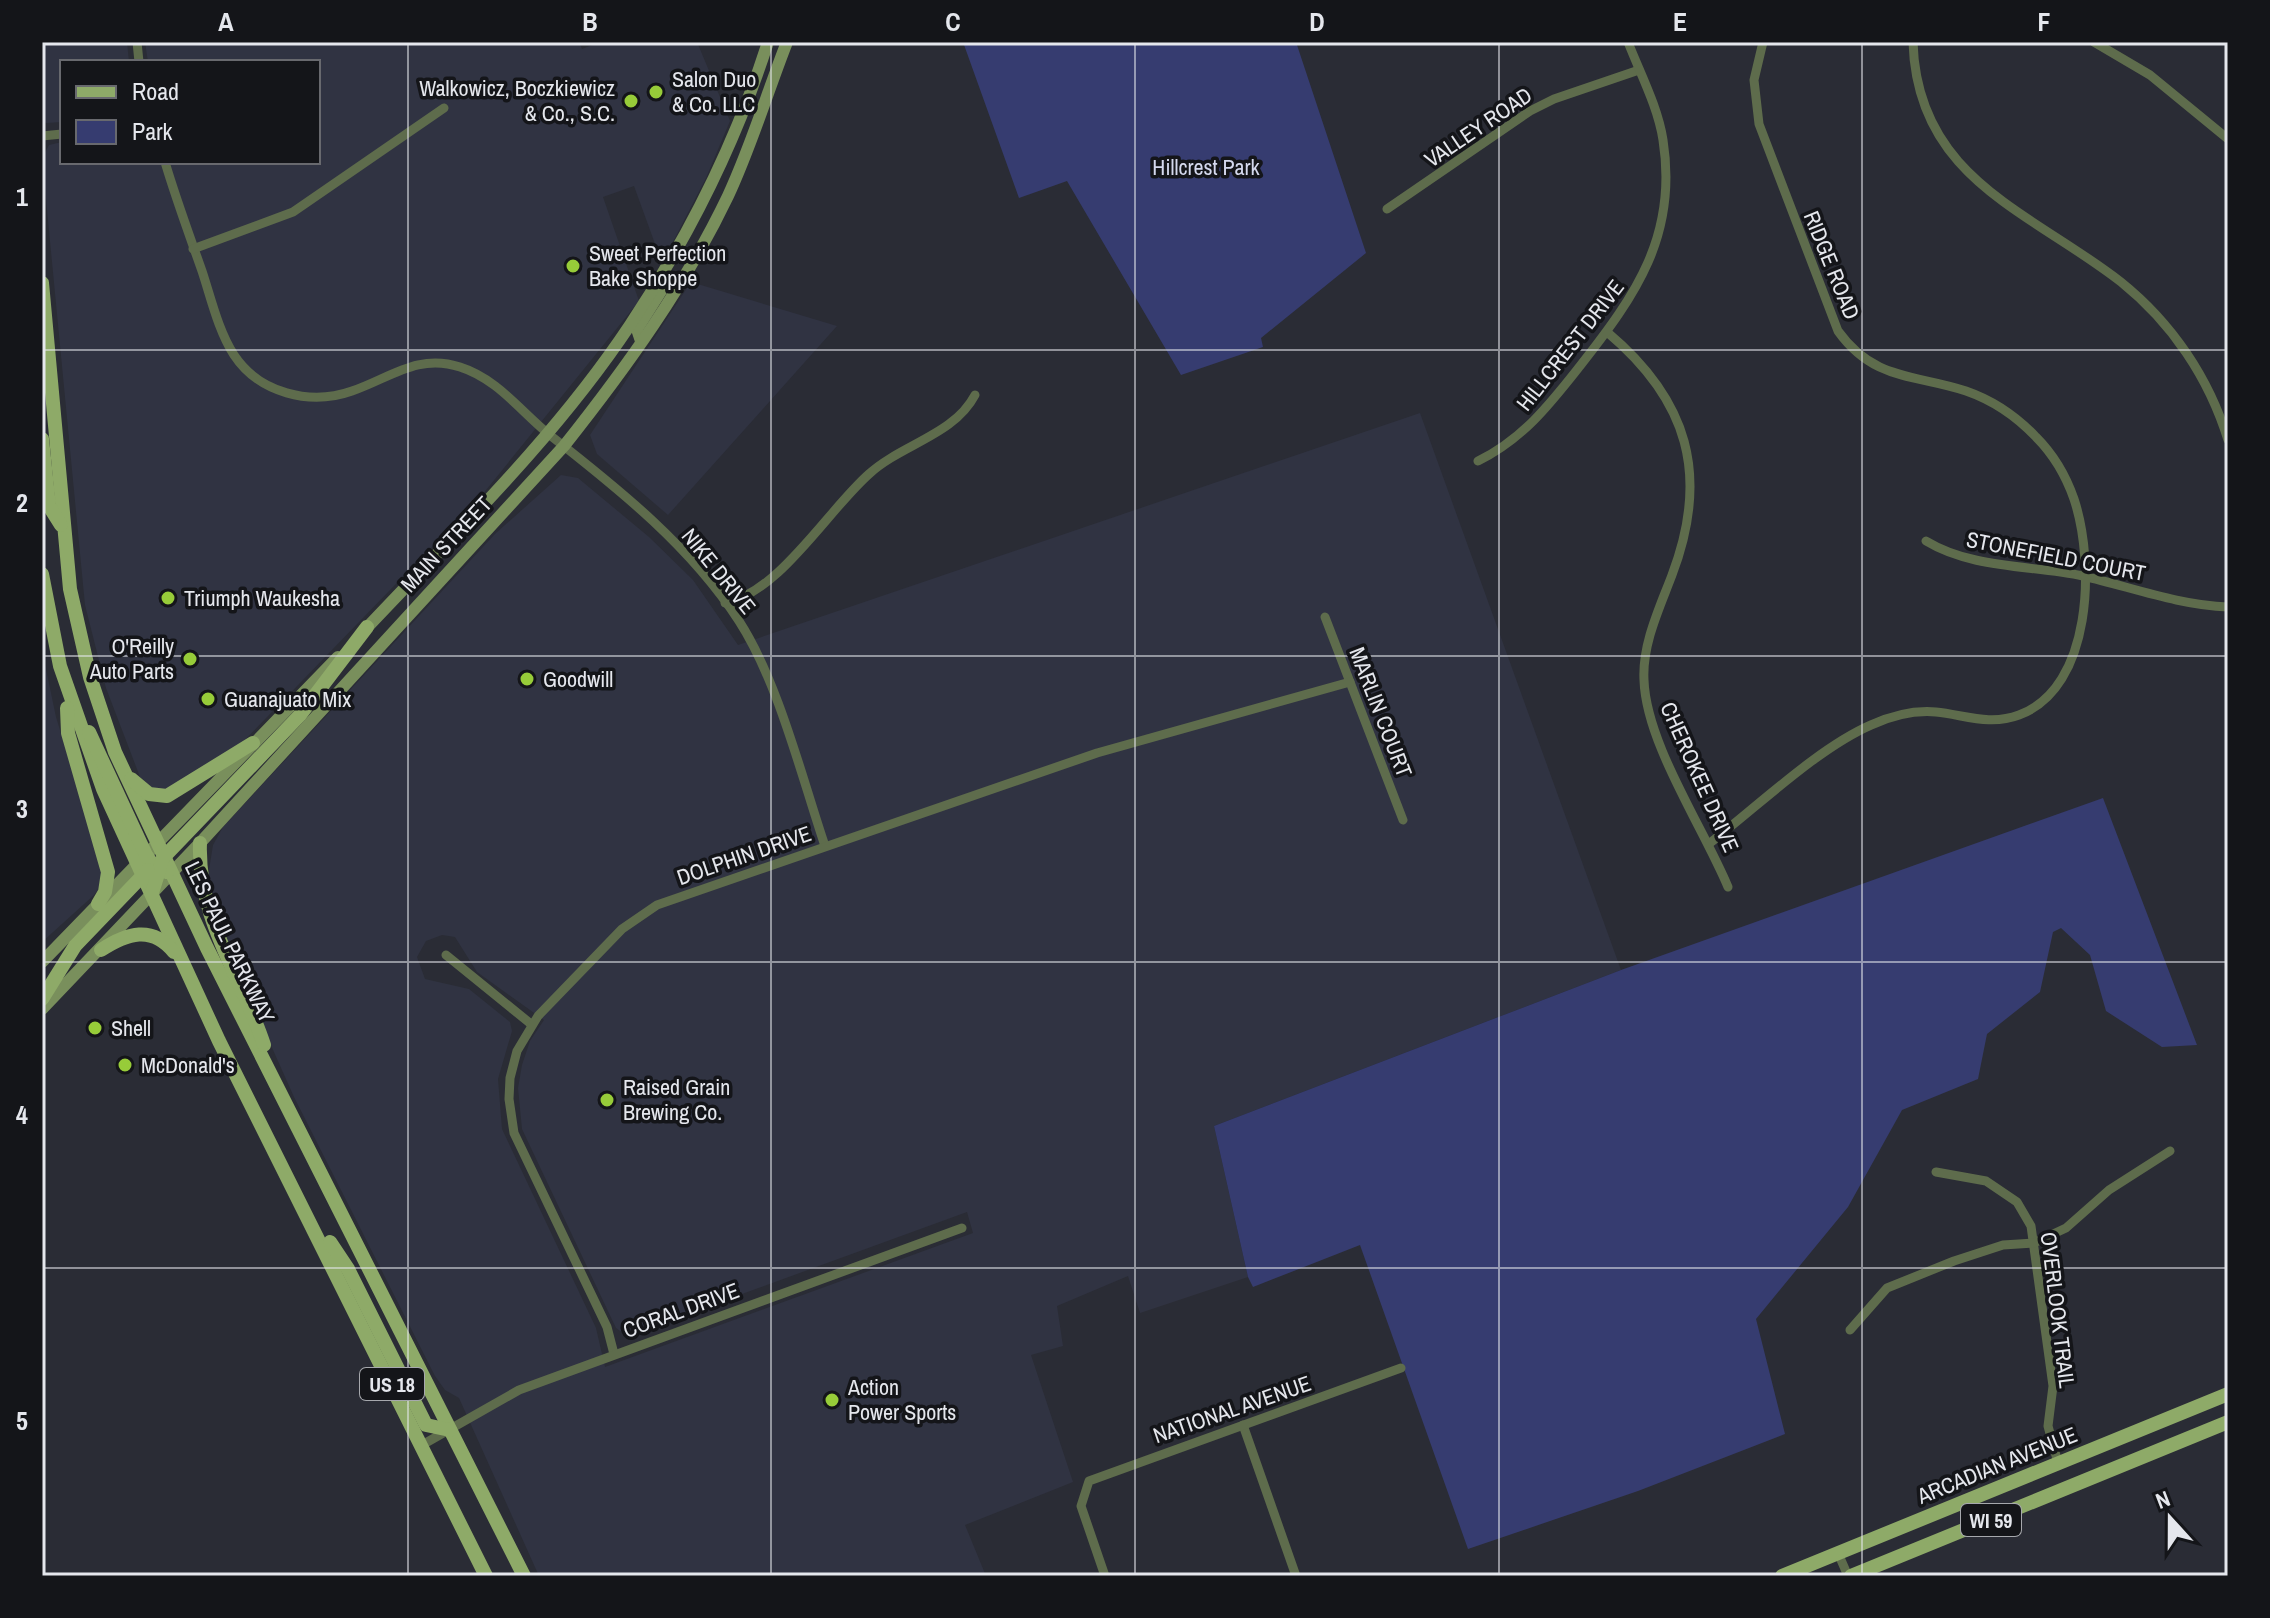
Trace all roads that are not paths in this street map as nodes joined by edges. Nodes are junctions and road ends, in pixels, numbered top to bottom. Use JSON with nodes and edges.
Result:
{"nodes":[{"id":1,"x":768,"y":42,"type":"edge"},
{"id":2,"x":787,"y":42,"type":"edge"},
{"id":3,"x":1628,"y":42,"type":"edge"},
{"id":4,"x":1763,"y":42,"type":"edge"},
{"id":5,"x":1913,"y":42,"type":"edge"},
{"id":6,"x":2094,"y":42,"type":"edge"},
{"id":7,"x":1639,"y":70,"type":"junction"},
{"id":8,"x":444,"y":108,"type":"dead end"},
{"id":9,"x":2227,"y":135,"type":"edge"},
{"id":10,"x":166,"y":164,"type":"edge"},
{"id":11,"x":1387,"y":209,"type":"dead end"},
{"id":12,"x":193,"y":249,"type":"junction"},
{"id":13,"x":664,"y":269,"type":"junction"},
{"id":14,"x":42,"y":283,"type":"edge"},
{"id":15,"x":1607,"y":332,"type":"junction"},
{"id":16,"x":641,"y":341,"type":"junction"},
{"id":17,"x":975,"y":395,"type":"dead end"},
{"id":18,"x":48,"y":410,"type":"edge"},
{"id":19,"x":547,"y":433,"type":"junction"},
{"id":20,"x":42,"y":439,"type":"edge"},
{"id":21,"x":2228,"y":440,"type":"edge"},
{"id":22,"x":564,"y":446,"type":"junction"},
{"id":23,"x":1478,"y":461,"type":"dead end"},
{"id":24,"x":63,"y":529,"type":"junction"},
{"id":25,"x":1926,"y":541,"type":"dead end"},
{"id":26,"x":42,"y":574,"type":"edge"},
{"id":27,"x":2084,"y":577,"type":"junction"},
{"id":28,"x":725,"y":603,"type":"junction"},
{"id":29,"x":2228,"y":607,"type":"edge"},
{"id":30,"x":1325,"y":617,"type":"dead end"},
{"id":31,"x":367,"y":627,"type":"junction"},
{"id":32,"x":1350,"y":682,"type":"junction"},
{"id":33,"x":69,"y":696,"type":"junction"},
{"id":34,"x":253,"y":743,"type":"junction"},
{"id":35,"x":121,"y":766,"type":"junction"},
{"id":36,"x":1403,"y":820,"type":"dead end"},
{"id":37,"x":200,"y":843,"type":"junction"},
{"id":38,"x":1710,"y":843,"type":"junction"},
{"id":39,"x":825,"y":846,"type":"junction"},
{"id":40,"x":153,"y":863,"type":"junction"},
{"id":41,"x":1728,"y":887,"type":"dead end"},
{"id":42,"x":152,"y":893,"type":"junction"},
{"id":43,"x":98,"y":904,"type":"junction"},
{"id":44,"x":64,"y":939,"type":"junction"},
{"id":45,"x":101,"y":950,"type":"junction"},
{"id":46,"x":446,"y":955,"type":"dead end"},
{"id":47,"x":180,"y":960,"type":"junction"},
{"id":48,"x":42,"y":962,"type":"edge"},
{"id":49,"x":42,"y":973,"type":"edge"},
{"id":50,"x":42,"y":999,"type":"edge"},
{"id":51,"x":42,"y":1009,"type":"edge"},
{"id":52,"x":531,"y":1024,"type":"junction"},
{"id":53,"x":280,"y":1091,"type":"junction"},
{"id":54,"x":2170,"y":1151,"type":"dead end"},
{"id":55,"x":1936,"y":1172,"type":"dead end"},
{"id":56,"x":296,"y":1192,"type":"junction"},
{"id":57,"x":962,"y":1228,"type":"dead end"},
{"id":58,"x":2034,"y":1243,"type":"junction"},
{"id":59,"x":1850,"y":1330,"type":"dead end"},
{"id":60,"x":614,"y":1354,"type":"junction"},
{"id":61,"x":1401,"y":1368,"type":"dead end"},
{"id":62,"x":2228,"y":1394,"type":"edge"},
{"id":63,"x":2191,"y":1409,"type":"junction"},
{"id":64,"x":2228,"y":1422,"type":"edge"},
{"id":65,"x":1243,"y":1425,"type":"junction"},
{"id":66,"x":450,"y":1430,"type":"junction"},
{"id":67,"x":2201,"y":1434,"type":"junction"},
{"id":68,"x":422,"y":1445,"type":"junction"},
{"id":69,"x":2058,"y":1463,"type":"junction"},
{"id":70,"x":475,"y":1553,"type":"junction"},
{"id":71,"x":1838,"y":1553,"type":"junction"},
{"id":72,"x":486,"y":1576,"type":"edge"},
{"id":73,"x":495,"y":1576,"type":"edge"},
{"id":74,"x":524,"y":1576,"type":"edge"},
{"id":75,"x":1105,"y":1576,"type":"edge"},
{"id":76,"x":1296,"y":1576,"type":"edge"},
{"id":77,"x":1782,"y":1576,"type":"edge"},
{"id":78,"x":1849,"y":1576,"type":"edge"}],
"edges":[{"from":1,"to":13,"type":"main road","name":"MAIN STREET"},
{"from":2,"to":16,"type":"main road","name":"MAIN STREET"},
{"from":3,"to":7,"type":"street","name":"HILLCREST DRIVE"},
{"from":4,"to":27,"type":"street","name":"RIDGE ROAD"},
{"from":5,"to":21,"type":"street"},
{"from":6,"to":9,"type":"street"},
{"from":7,"to":11,"type":"street","name":"VALLEY ROAD"},
{"from":7,"to":15,"type":"street","name":"HILLCREST DRIVE"},
{"from":8,"to":12,"type":"street"},
{"from":10,"to":12,"type":"street","name":"NIKE DRIVE"},
{"from":12,"to":19,"type":"street","name":"NIKE DRIVE"},
{"from":13,"to":16,"type":"main road"},
{"from":13,"to":19,"type":"main road","name":"MAIN STREET"},
{"from":14,"to":18,"type":"main road","name":"LES PAUL PARKWAY","number":"US 18"},
{"from":15,"to":23,"type":"street","name":"HILLCREST DRIVE"},
{"from":15,"to":38,"type":"street","name":"CHEROKEE DRIVE"},
{"from":16,"to":22,"type":"main road","name":"MAIN STREET"},
{"from":17,"to":28,"type":"street"},
{"from":18,"to":24,"type":"main road","name":"LES PAUL PARKWAY","number":"US 18"},
{"from":19,"to":22,"type":"street","name":"NIKE DRIVE"},
{"from":19,"to":31,"type":"main road","name":"MAIN STREET"},
{"from":20,"to":24,"type":"main road"},
{"from":22,"to":28,"type":"street","name":"NIKE DRIVE"},
{"from":22,"to":37,"type":"main road","name":"MAIN STREET"},
{"from":24,"to":35,"type":"main road","name":"LES PAUL PARKWAY","number":"US 18"},
{"from":25,"to":27,"type":"street","name":"STONEFIELD COURT"},
{"from":26,"to":33,"type":"main road","name":"LES PAUL PARKWAY","number":"US 18"},
{"from":27,"to":29,"type":"street","name":"STONEFIELD COURT"},
{"from":27,"to":38,"type":"street","name":"RIDGE ROAD"},
{"from":28,"to":39,"type":"street","name":"NIKE DRIVE"},
{"from":30,"to":32,"type":"street","name":"MARLIN COURT"},
{"from":31,"to":34,"type":"main road","name":"MAIN STREET"},
{"from":31,"to":40,"type":"main road"},
{"from":32,"to":36,"type":"street","name":"MARLIN COURT"},
{"from":32,"to":39,"type":"street","name":"DOLPHIN DRIVE"},
{"from":33,"to":40,"type":"main road","name":"LES PAUL PARKWAY","number":"US 18"},
{"from":33,"to":43,"type":"main road"},
{"from":34,"to":35,"type":"main road"},
{"from":34,"to":40,"type":"main road","name":"MAIN STREET"},
{"from":35,"to":40,"type":"main road","name":"LES PAUL PARKWAY","number":"US 18"},
{"from":37,"to":40,"type":"main road","name":"MAIN STREET"},
{"from":37,"to":53,"type":"main road"},
{"from":38,"to":41,"type":"street","name":"CHEROKEE DRIVE"},
{"from":39,"to":52,"type":"street","name":"DOLPHIN DRIVE"},
{"from":40,"to":42,"type":"main road","name":"LES PAUL PARKWAY","number":"US 18"},
{"from":40,"to":42,"type":"main road","name":"MAIN STREET"},
{"from":40,"to":43,"type":"main road","name":"MAIN STREET"},
{"from":40,"to":50,"type":"main road"},
{"from":40,"to":53,"type":"main road","name":"LES PAUL PARKWAY","number":"US 18"},
{"from":42,"to":45,"type":"main road","name":"MAIN STREET"},
{"from":42,"to":47,"type":"main road","name":"LES PAUL PARKWAY","number":"US 18"},
{"from":43,"to":44,"type":"main road","name":"MAIN STREET"},
{"from":44,"to":48,"type":"main road","name":"MAIN STREET"},
{"from":44,"to":49,"type":"main road"},
{"from":45,"to":47,"type":"main road"},
{"from":45,"to":51,"type":"main road","name":"MAIN STREET"},
{"from":46,"to":52,"type":"street"},
{"from":47,"to":56,"type":"main road","name":"LES PAUL PARKWAY","number":"US 18"},
{"from":52,"to":60,"type":"street","name":"DOLPHIN DRIVE"},
{"from":53,"to":66,"type":"main road","name":"LES PAUL PARKWAY","number":"US 18"},
{"from":54,"to":58,"type":"street"},
{"from":55,"to":58,"type":"street","name":"OVERLOOK TRAIL"},
{"from":56,"to":66,"type":"main road"},
{"from":56,"to":68,"type":"main road","name":"LES PAUL PARKWAY","number":"US 18"},
{"from":57,"to":60,"type":"street","name":"CORAL DRIVE"},
{"from":58,"to":59,"type":"street"},
{"from":58,"to":69,"type":"street","name":"OVERLOOK TRAIL"},
{"from":60,"to":66,"type":"street","name":"CORAL DRIVE"},
{"from":61,"to":65,"type":"street","name":"NATIONAL AVENUE"},
{"from":62,"to":63,"type":"main road","name":"ARCADIAN AVENUE","number":"WI 59"},
{"from":63,"to":67,"type":"main road"},
{"from":63,"to":69,"type":"main road","name":"ARCADIAN AVENUE","number":"WI 59"},
{"from":64,"to":67,"type":"main road","number":"WI 59"},
{"from":65,"to":75,"type":"street","name":"NATIONAL AVENUE"},
{"from":65,"to":76,"type":"street"},
{"from":66,"to":68,"type":"street","name":"CORAL DRIVE"},
{"from":66,"to":74,"type":"main road","name":"LES PAUL PARKWAY","number":"US 18"},
{"from":67,"to":78,"type":"main road","number":"WI 59"},
{"from":68,"to":70,"type":"main road","name":"LES PAUL PARKWAY","number":"US 18"},
{"from":69,"to":71,"type":"main road","name":"ARCADIAN AVENUE","number":"WI 59"},
{"from":70,"to":72,"type":"main road","name":"LES PAUL PARKWAY","number":"US 18"},
{"from":70,"to":73,"type":"main road"},
{"from":71,"to":77,"type":"main road","name":"ARCADIAN AVENUE","number":"WI 59"},
{"from":71,"to":78,"type":"street"}]}
